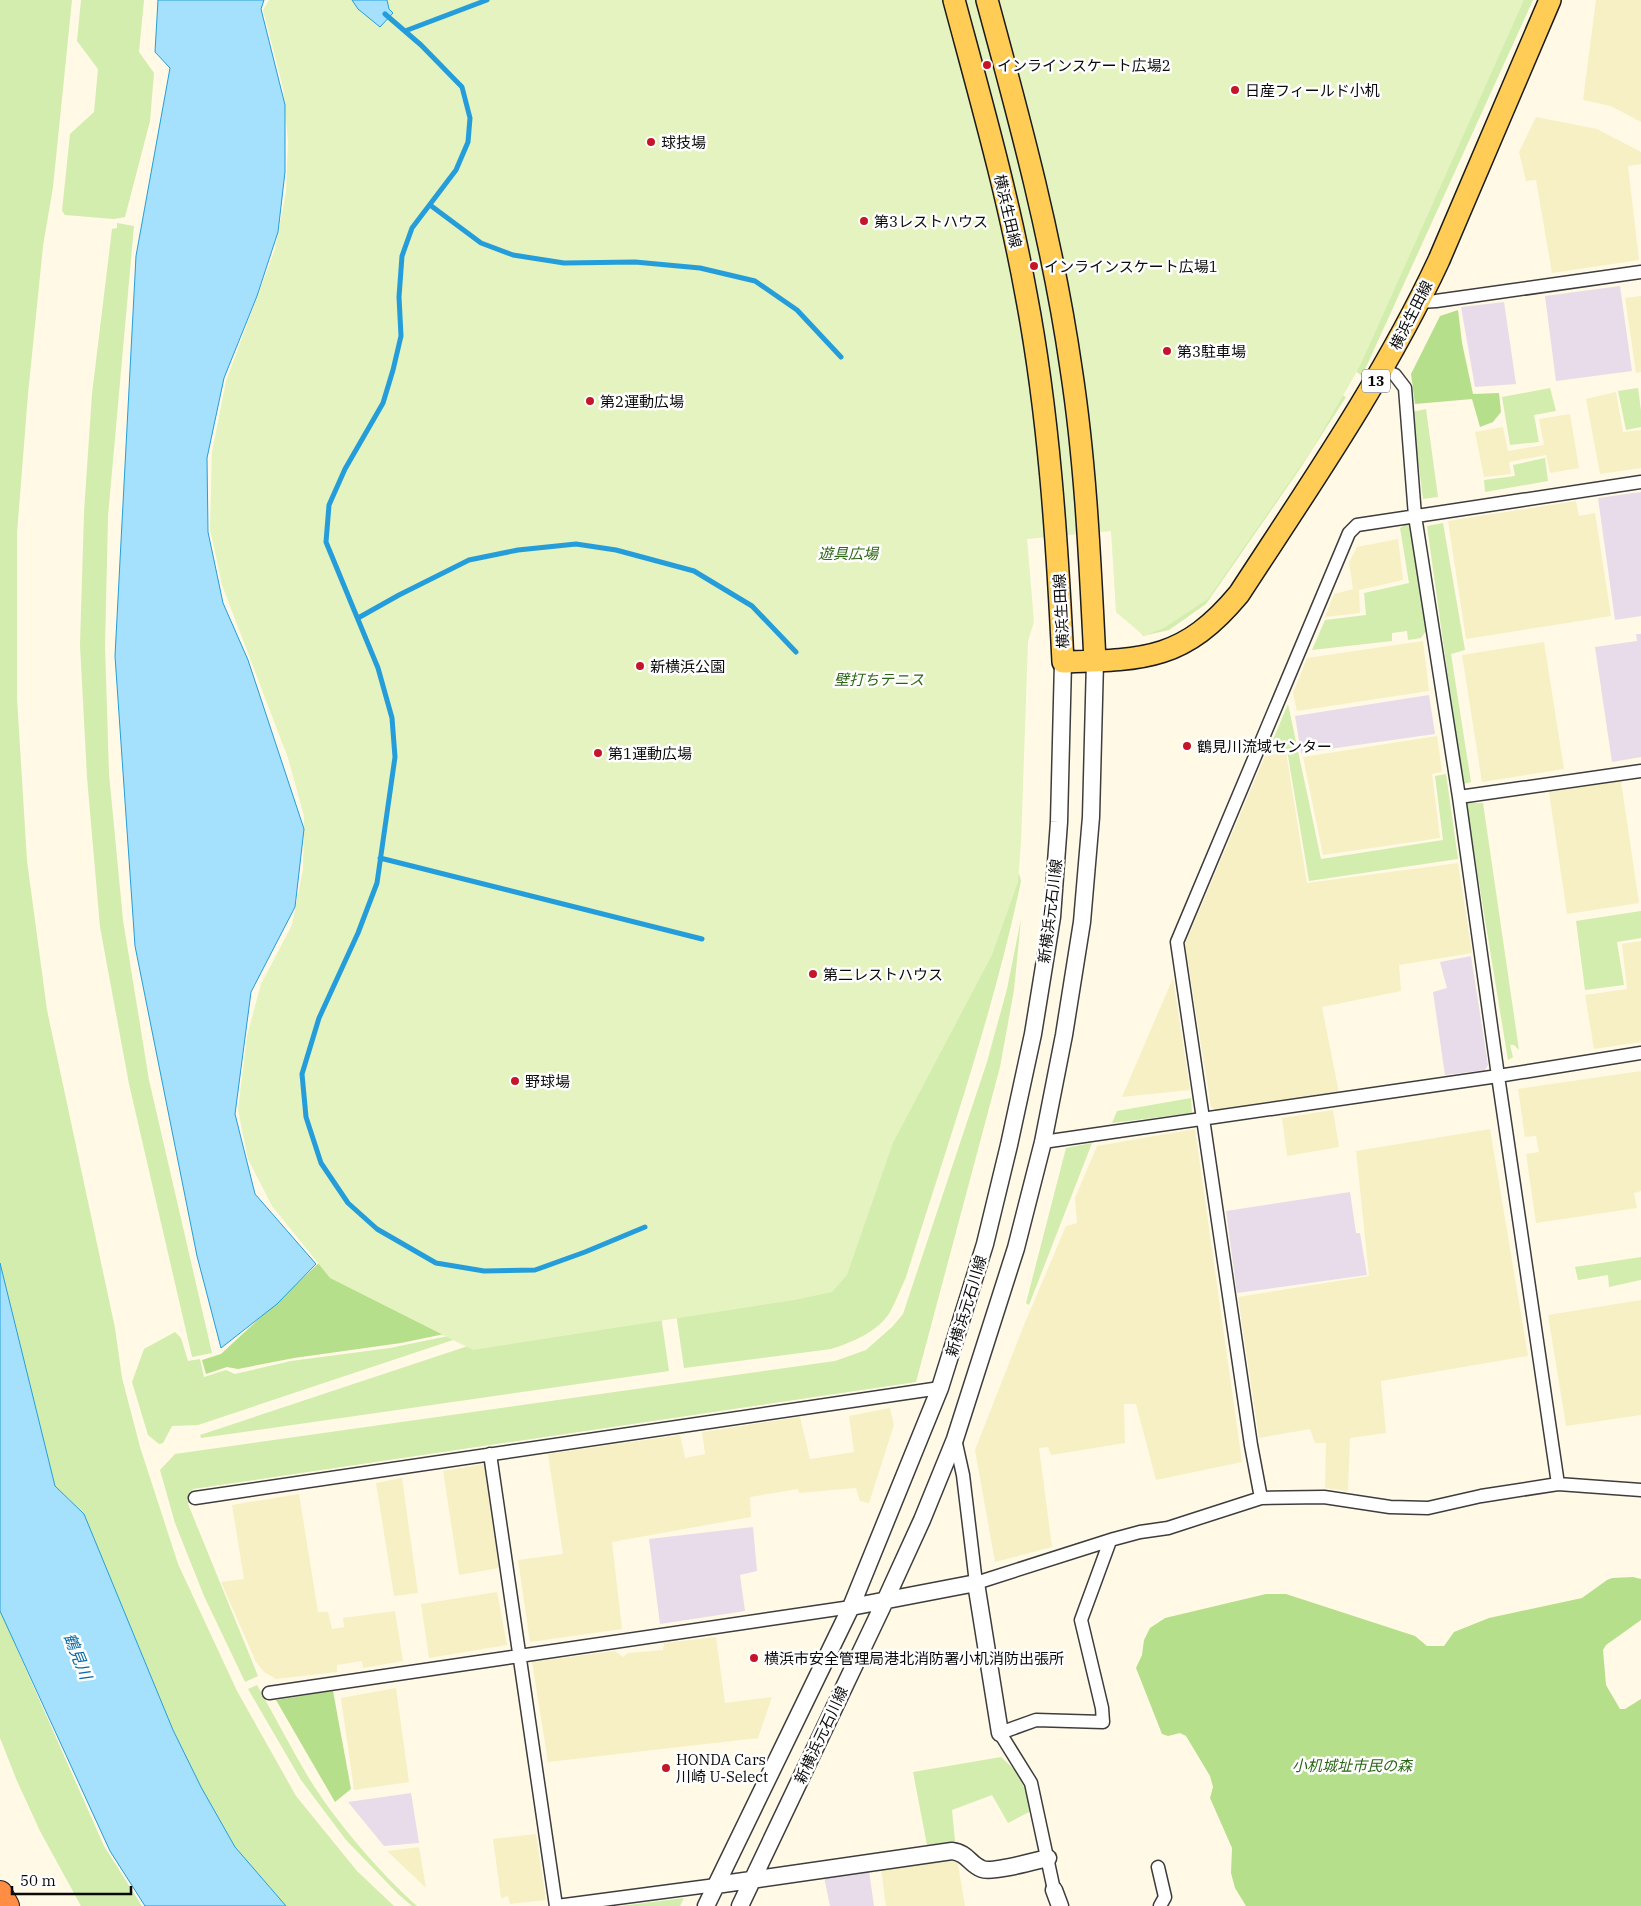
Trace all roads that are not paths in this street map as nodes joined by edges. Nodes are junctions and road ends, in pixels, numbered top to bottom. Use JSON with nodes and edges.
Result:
{"nodes":[{"id":1,"x":954,"y":0,"type":"edge"},
{"id":2,"x":986,"y":0,"type":"edge"},
{"id":3,"x":1550,"y":0,"type":"edge"},
{"id":4,"x":1641,"y":272,"type":"edge"},
{"id":5,"x":1420,"y":302,"type":"junction"},
{"id":6,"x":1383,"y":370,"type":"junction"},
{"id":7,"x":1641,"y":482,"type":"edge"},
{"id":8,"x":1415,"y":516,"type":"junction"},
{"id":9,"x":1095,"y":661,"type":"junction"},
{"id":10,"x":1063,"y":662,"type":"junction"},
{"id":11,"x":1641,"y":770,"type":"edge"},
{"id":12,"x":1459,"y":797,"type":"junction"},
{"id":13,"x":1641,"y":1053,"type":"edge"},
{"id":14,"x":1498,"y":1076,"type":"junction"},
{"id":15,"x":1203,"y":1119,"type":"junction"},
{"id":16,"x":1042,"y":1142,"type":"junction"},
{"id":17,"x":940,"y":1388,"type":"junction"},
{"id":18,"x":955,"y":1439,"type":"junction"},
{"id":19,"x":490,"y":1454,"type":"junction"},
{"id":20,"x":1558,"y":1484,"type":"junction"},
{"id":21,"x":1641,"y":1490,"type":"edge"},
{"id":22,"x":194,"y":1498,"type":"dead end"},
{"id":23,"x":1261,"y":1498,"type":"junction"},
{"id":24,"x":1110,"y":1540,"type":"junction"},
{"id":25,"x":976,"y":1583,"type":"junction"},
{"id":26,"x":885,"y":1601,"type":"junction"},
{"id":27,"x":851,"y":1607,"type":"junction"},
{"id":28,"x":521,"y":1655,"type":"junction"},
{"id":29,"x":269,"y":1692,"type":"dead end"},
{"id":30,"x":1000,"y":1734,"type":"junction"},
{"id":31,"x":1048,"y":1858,"type":"junction"},
{"id":32,"x":1158,"y":1867,"type":"dead end"},
{"id":33,"x":752,"y":1880,"type":"junction"},
{"id":34,"x":716,"y":1885,"type":"junction"},
{"id":35,"x":1054,"y":1890,"type":"joint"},
{"id":36,"x":0,"y":1893,"type":"edge"},
{"id":37,"x":7,"y":1906,"type":"edge"},
{"id":38,"x":557,"y":1906,"type":"edge"},
{"id":39,"x":706,"y":1906,"type":"edge"},
{"id":40,"x":740,"y":1906,"type":"edge"},
{"id":41,"x":1060,"y":1906,"type":"edge"},
{"id":42,"x":1160,"y":1906,"type":"edge"}],
"edges":[{"from":1,"to":10,"type":"main road","name":"横浜生田線"},
{"from":2,"to":9,"type":"main road","name":"横浜生田線"},
{"from":3,"to":5,"type":"main road","name":"横浜生田線","number":"13"},
{"from":4,"to":5,"type":"street"},
{"from":5,"to":6,"type":"main road","name":"横浜生田線","number":"13"},
{"from":6,"to":8,"type":"street"},
{"from":6,"to":9,"type":"main road","name":"横浜生田線","number":"13"},
{"from":7,"to":8,"type":"street"},
{"from":8,"to":12,"type":"street"},
{"from":8,"to":15,"type":"street"},
{"from":9,"to":10,"type":"main road","name":"横浜生田線","number":"13"},
{"from":9,"to":16,"type":"street","name":"新横浜元石川線"},
{"from":10,"to":17,"type":"street","name":"新横浜元石川線"},
{"from":11,"to":12,"type":"street"},
{"from":12,"to":14,"type":"street"},
{"from":13,"to":14,"type":"street"},
{"from":14,"to":15,"type":"street"},
{"from":14,"to":20,"type":"street"},
{"from":15,"to":16,"type":"street"},
{"from":15,"to":23,"type":"street"},
{"from":16,"to":18,"type":"street","name":"新横浜元石川線"},
{"from":17,"to":19,"type":"street"},
{"from":17,"to":27,"type":"street","name":"新横浜元石川線"},
{"from":18,"to":25,"type":"street"},
{"from":18,"to":26,"type":"street","name":"新横浜元石川線"},
{"from":19,"to":22,"type":"street"},
{"from":19,"to":28,"type":"street"},
{"from":20,"to":21,"type":"street"},
{"from":20,"to":23,"type":"street"},
{"from":23,"to":24,"type":"street"},
{"from":24,"to":25,"type":"street"},
{"from":24,"to":30,"type":"street"},
{"from":25,"to":26,"type":"street"},
{"from":25,"to":30,"type":"street"},
{"from":26,"to":27,"type":"street"},
{"from":26,"to":33,"type":"street","name":"新横浜元石川線"},
{"from":27,"to":28,"type":"street"},
{"from":27,"to":34,"type":"street","name":"新横浜元石川線"},
{"from":28,"to":29,"type":"street"},
{"from":28,"to":38,"type":"street"},
{"from":30,"to":31,"type":"street"},
{"from":31,"to":33,"type":"street"},
{"from":31,"to":35,"type":"street"},
{"from":32,"to":42,"type":"street"},
{"from":33,"to":34,"type":"street"},
{"from":33,"to":40,"type":"street","name":"新横浜元石川線"},
{"from":34,"to":38,"type":"street"},
{"from":34,"to":39,"type":"street","name":"新横浜元石川線"},
{"from":35,"to":41,"type":"street"},
{"from":36,"to":37,"type":"highway"}]}
